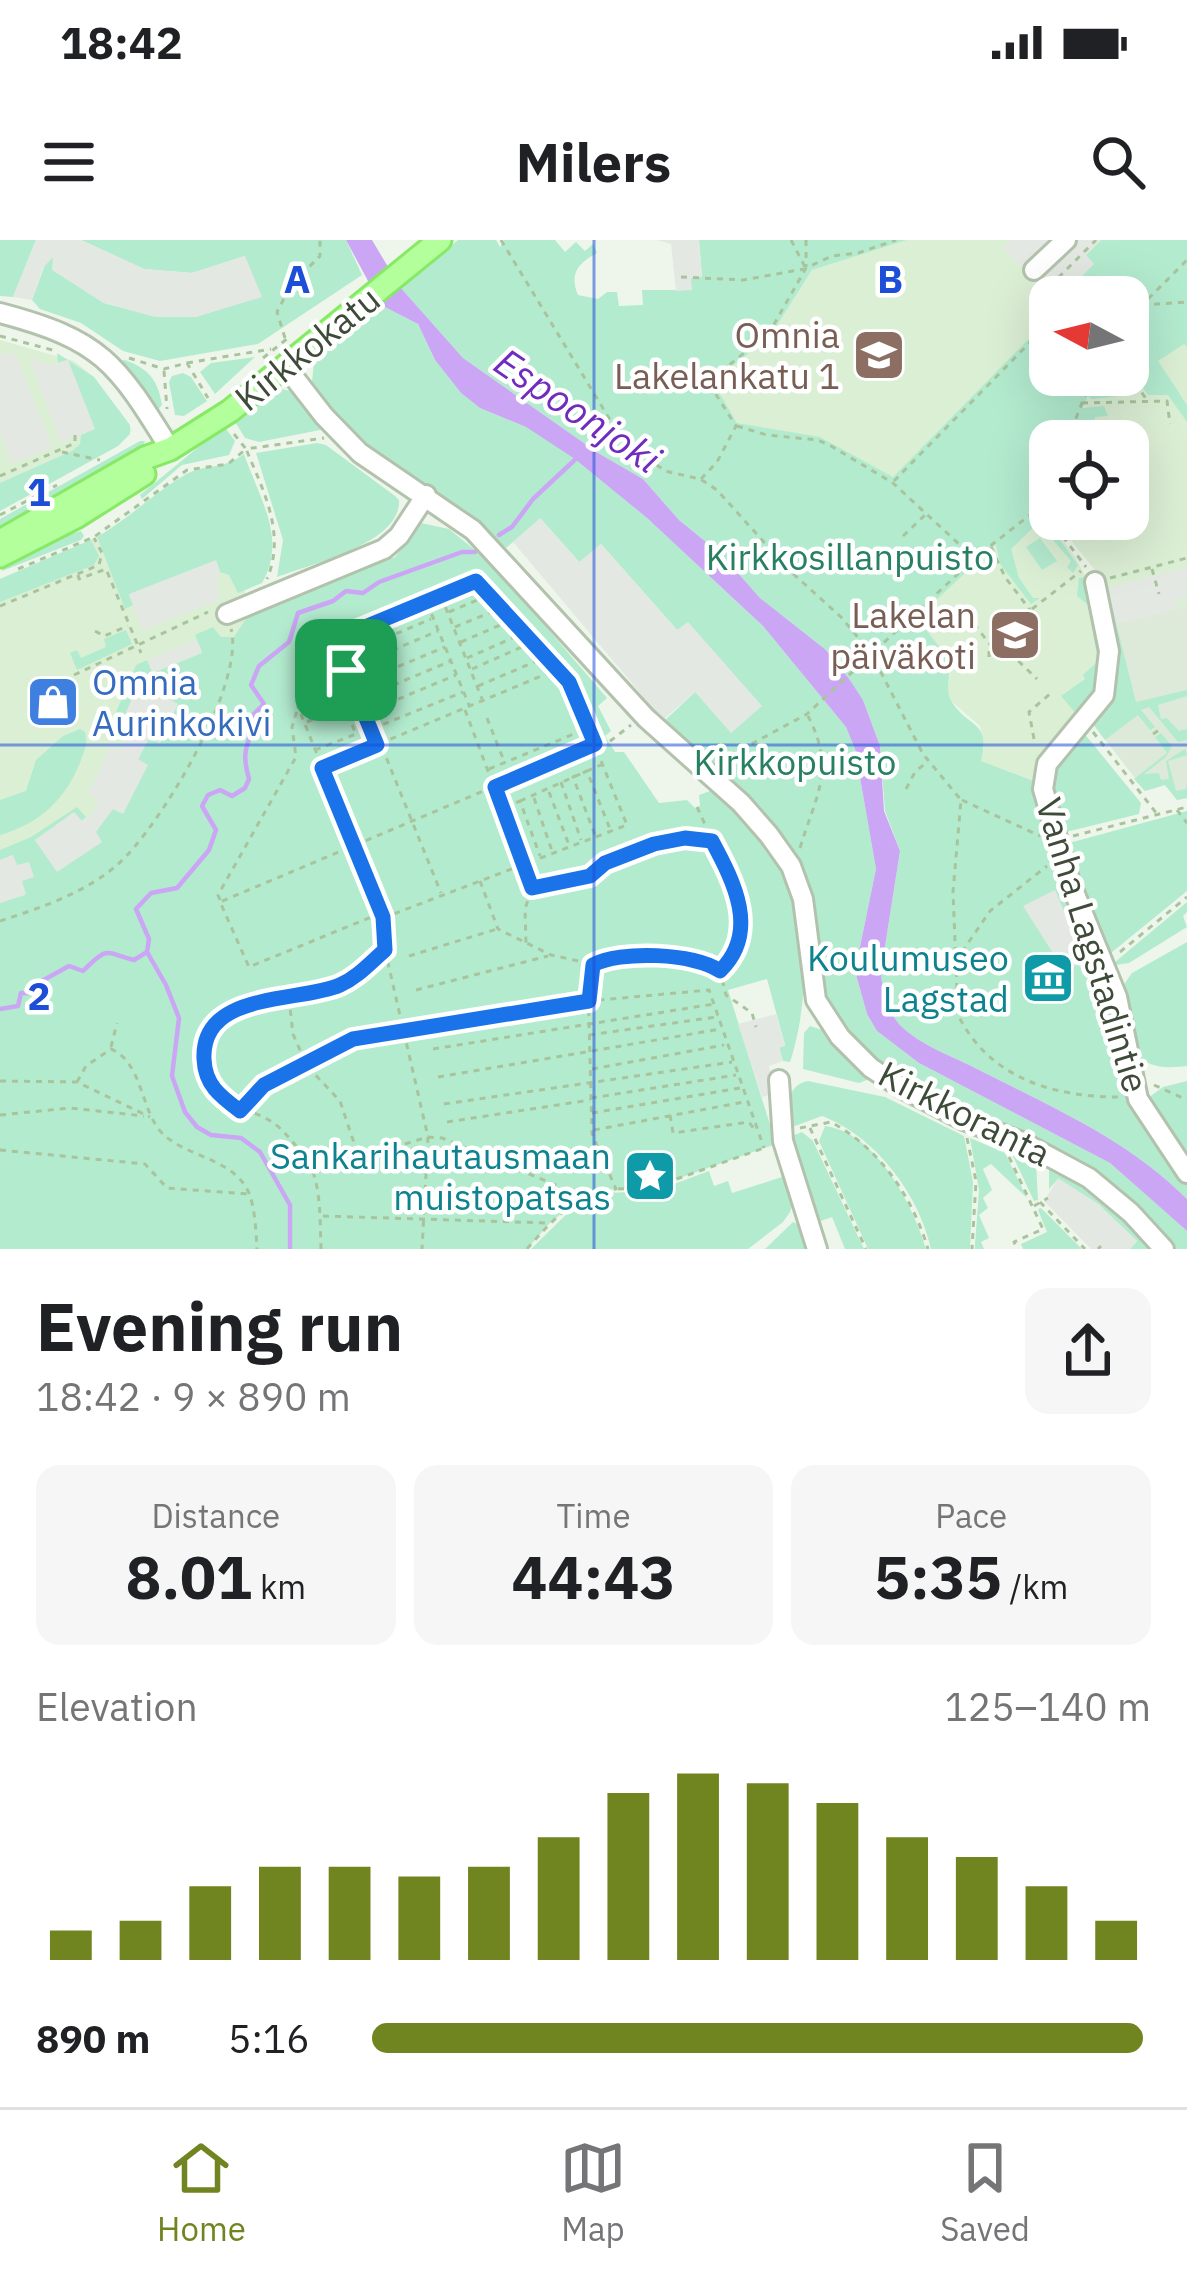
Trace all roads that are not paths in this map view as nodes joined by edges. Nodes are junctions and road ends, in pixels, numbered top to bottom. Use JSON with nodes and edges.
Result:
{"nodes":[{"id":1,"x":440,"y":240,"type":"edge"},
{"id":2,"x":1066,"y":240,"type":"edge"},
{"id":3,"x":1034,"y":270,"type":"road end"},
{"id":4,"x":0,"y":313,"type":"edge"},
{"id":5,"x":280,"y":358,"type":"junction"},
{"id":6,"x":170,"y":449,"type":"junction"},
{"id":7,"x":426,"y":495,"type":"junction"},
{"id":8,"x":0,"y":541,"type":"edge"},
{"id":9,"x":0,"y":556,"type":"edge"},
{"id":10,"x":1091,"y":574,"type":"road end"},
{"id":11,"x":223,"y":610,"type":"road end"},
{"id":12,"x":779,"y":1080,"type":"dead end"},
{"id":13,"x":1187,"y":1173,"type":"edge"},
{"id":14,"x":817,"y":1249,"type":"edge"},
{"id":15,"x":1165,"y":1249,"type":"edge"}],
"edges":[{"from":1,"to":5,"type":"main road","name":"Kirkkokatu"},
{"from":2,"to":3,"type":"street"},
{"from":4,"to":6,"type":"street"},
{"from":5,"to":6,"type":"main road","name":"Kirkkokatu"},
{"from":5,"to":7,"type":"street"},
{"from":6,"to":8,"type":"main road","name":"Kirkkokatu"},
{"from":6,"to":9,"type":"main road","name":"Kirkkokatu"},
{"from":7,"to":11,"type":"street"},
{"from":7,"to":15,"type":"street","name":"Kirkkoranta"},
{"from":10,"to":13,"type":"street","name":"Vanha Lagstadintie"},
{"from":12,"to":14,"type":"street"}]}
